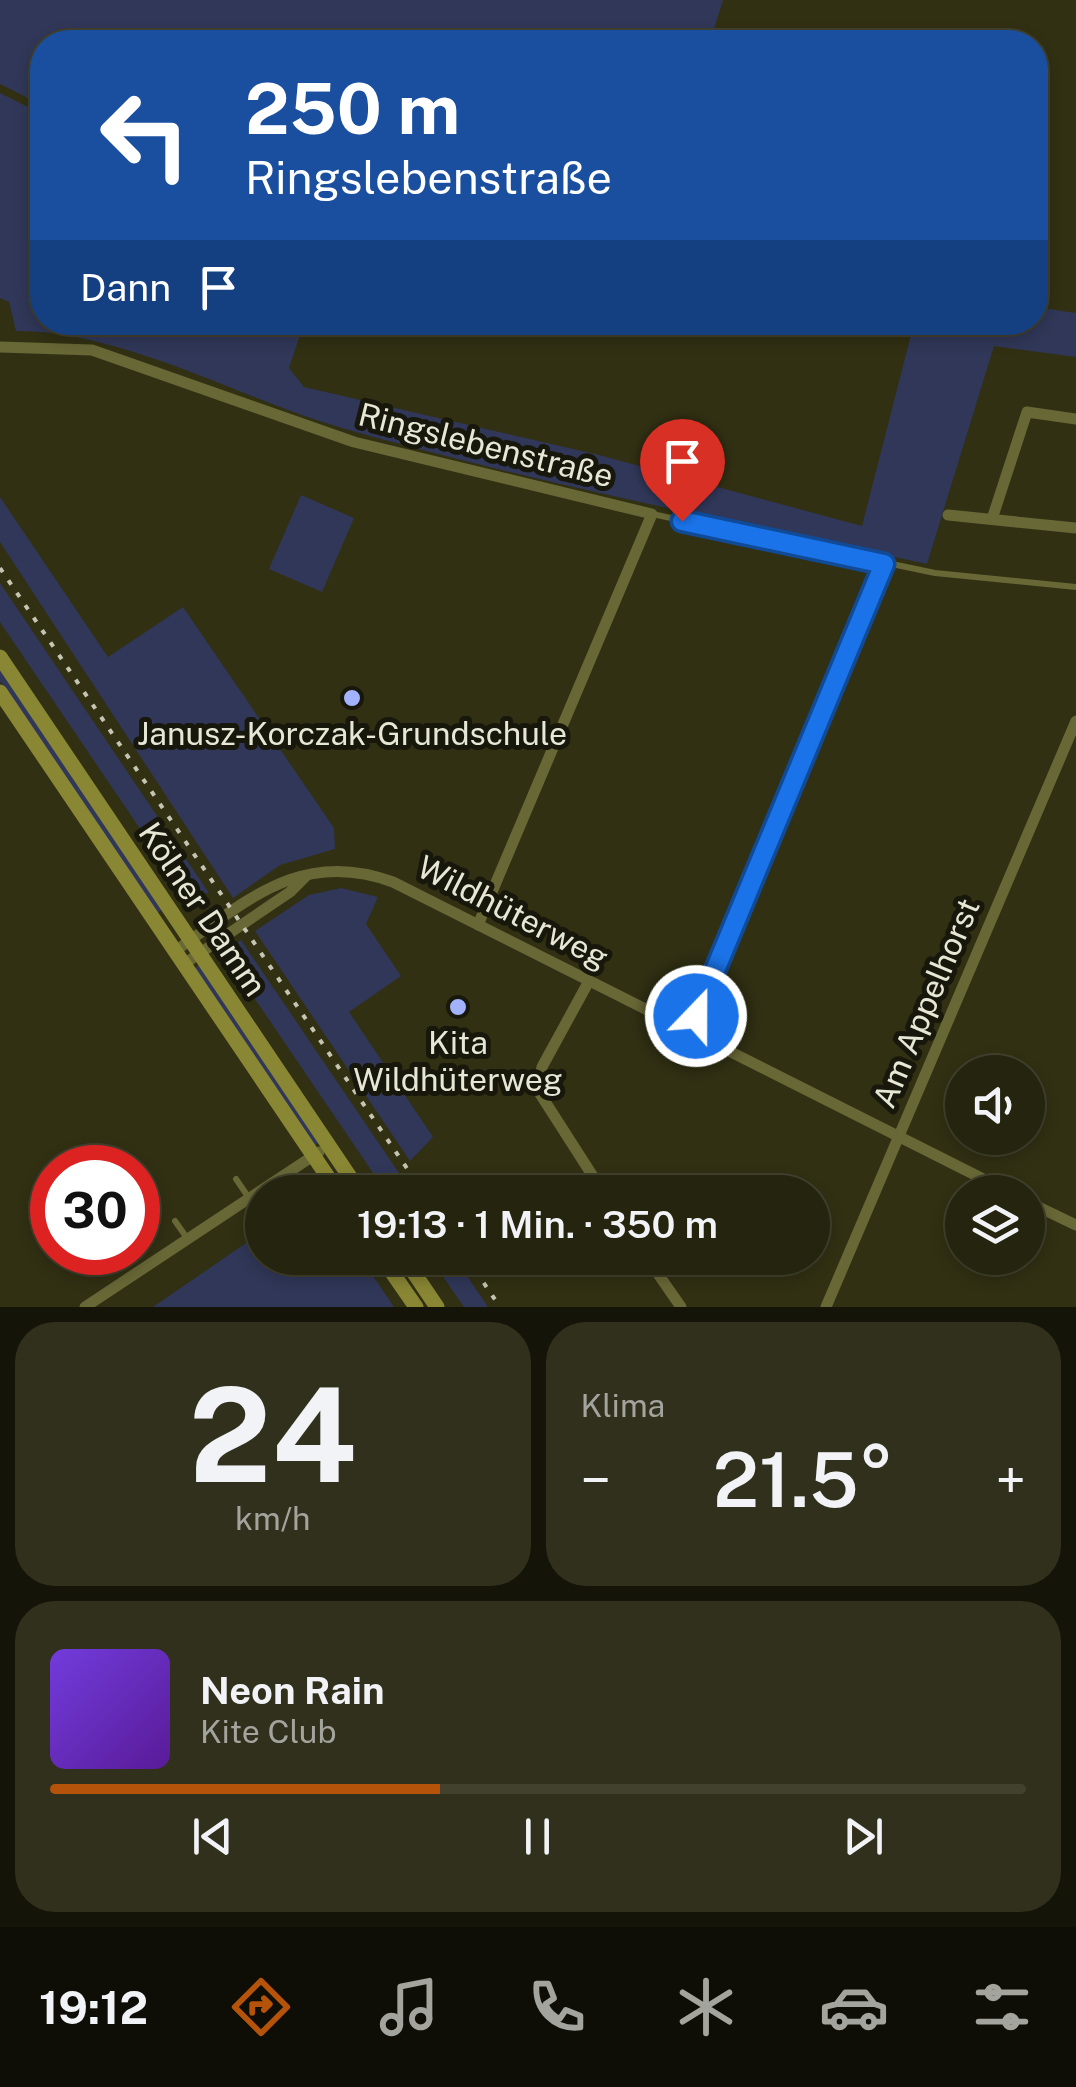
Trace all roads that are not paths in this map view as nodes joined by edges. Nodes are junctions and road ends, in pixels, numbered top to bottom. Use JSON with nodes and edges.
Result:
{"nodes":[{"id":1,"x":4,"y":351,"type":"edge"},
{"id":2,"x":1076,"y":419,"type":"edge"},
{"id":3,"x":652,"y":514,"type":"junction"},
{"id":4,"x":948,"y":514,"type":"dead end"},
{"id":5,"x":992,"y":519,"type":"junction"},
{"id":6,"x":1076,"y":528,"type":"edge"},
{"id":7,"x":884,"y":564,"type":"junction"},
{"id":8,"x":1076,"y":587,"type":"edge"},
{"id":9,"x":0,"y":657,"type":"edge"},
{"id":10,"x":0,"y":692,"type":"edge"},
{"id":11,"x":8,"y":717,"type":"edge"},
{"id":12,"x":1076,"y":721,"type":"edge"},
{"id":13,"x":478,"y":925,"type":"junction"},
{"id":14,"x":195,"y":947,"type":"junction"},
{"id":15,"x":180,"y":957,"type":"junction"},
{"id":16,"x":589,"y":981,"type":"junction"},
{"id":17,"x":688,"y":1031,"type":"junction"},
{"id":18,"x":898,"y":1138,"type":"junction"},
{"id":19,"x":328,"y":1146,"type":"junction"},
{"id":20,"x":313,"y":1156,"type":"junction"},
{"id":21,"x":284,"y":1175,"type":"edge"},
{"id":22,"x":326,"y":1175,"type":"edge"},
{"id":23,"x":348,"y":1175,"type":"edge"},
{"id":24,"x":592,"y":1175,"type":"edge"},
{"id":25,"x":973,"y":1175,"type":"edge"},
{"id":26,"x":236,"y":1179,"type":"dead end"},
{"id":27,"x":245,"y":1193,"type":"edge"},
{"id":28,"x":245,"y":1200,"type":"edge"},
{"id":29,"x":1045,"y":1210,"type":"edge"},
{"id":30,"x":175,"y":1221,"type":"dead end"},
{"id":31,"x":1075,"y":1223,"type":"edge"},
{"id":32,"x":188,"y":1239,"type":"junction"},
{"id":33,"x":394,"y":1275,"type":"edge"},
{"id":34,"x":415,"y":1275,"type":"edge"},
{"id":35,"x":659,"y":1275,"type":"edge"},
{"id":36,"x":85,"y":1307,"type":"edge"},
{"id":37,"x":416,"y":1307,"type":"edge"},
{"id":38,"x":437,"y":1307,"type":"edge"},
{"id":39,"x":681,"y":1307,"type":"edge"},
{"id":40,"x":826,"y":1307,"type":"edge"}],
"edges":[{"from":1,"to":3,"type":"street","name":"Ringslebenstraße"},
{"from":2,"to":5,"type":"street"},
{"from":3,"to":7,"type":"lane","name":"Ringslebenstraße"},
{"from":3,"to":13,"type":"street"},
{"from":4,"to":5,"type":"street"},
{"from":5,"to":6,"type":"street"},
{"from":7,"to":8,"type":"lane","name":"Ringslebenstraße"},
{"from":7,"to":17,"type":"street"},
{"from":9,"to":14,"type":"street","name":"Kölner Damm"},
{"from":10,"to":11,"type":"street","name":"Kölner Damm"},
{"from":11,"to":15,"type":"street","name":"Kölner Damm"},
{"from":12,"to":18,"type":"street","name":"Am Appelhorst"},
{"from":13,"to":14,"type":"street","name":"Wildhüterweg"},
{"from":13,"to":16,"type":"street","name":"Wildhüterweg"},
{"from":14,"to":15,"type":"street","name":"Wildhüterweg"},
{"from":14,"to":19,"type":"street","name":"Kölner Damm"},
{"from":15,"to":20,"type":"street","name":"Kölner Damm"},
{"from":16,"to":17,"type":"street","name":"Wildhüterweg"},
{"from":16,"to":24,"type":"street"},
{"from":17,"to":18,"type":"street","name":"Wildhüterweg"},
{"from":18,"to":25,"type":"street","name":"Wildhüterweg"},
{"from":18,"to":40,"type":"street","name":"Am Appelhorst"},
{"from":19,"to":20,"type":"street"},
{"from":19,"to":23,"type":"street","name":"Kölner Damm"},
{"from":20,"to":21,"type":"street"},
{"from":20,"to":22,"type":"street","name":"Kölner Damm"},
{"from":26,"to":27,"type":"lane"},
{"from":28,"to":32,"type":"street"},
{"from":29,"to":31,"type":"street"},
{"from":30,"to":32,"type":"lane"},
{"from":32,"to":36,"type":"street"},
{"from":33,"to":37,"type":"street"},
{"from":34,"to":38,"type":"street"},
{"from":35,"to":39,"type":"street"}]}
